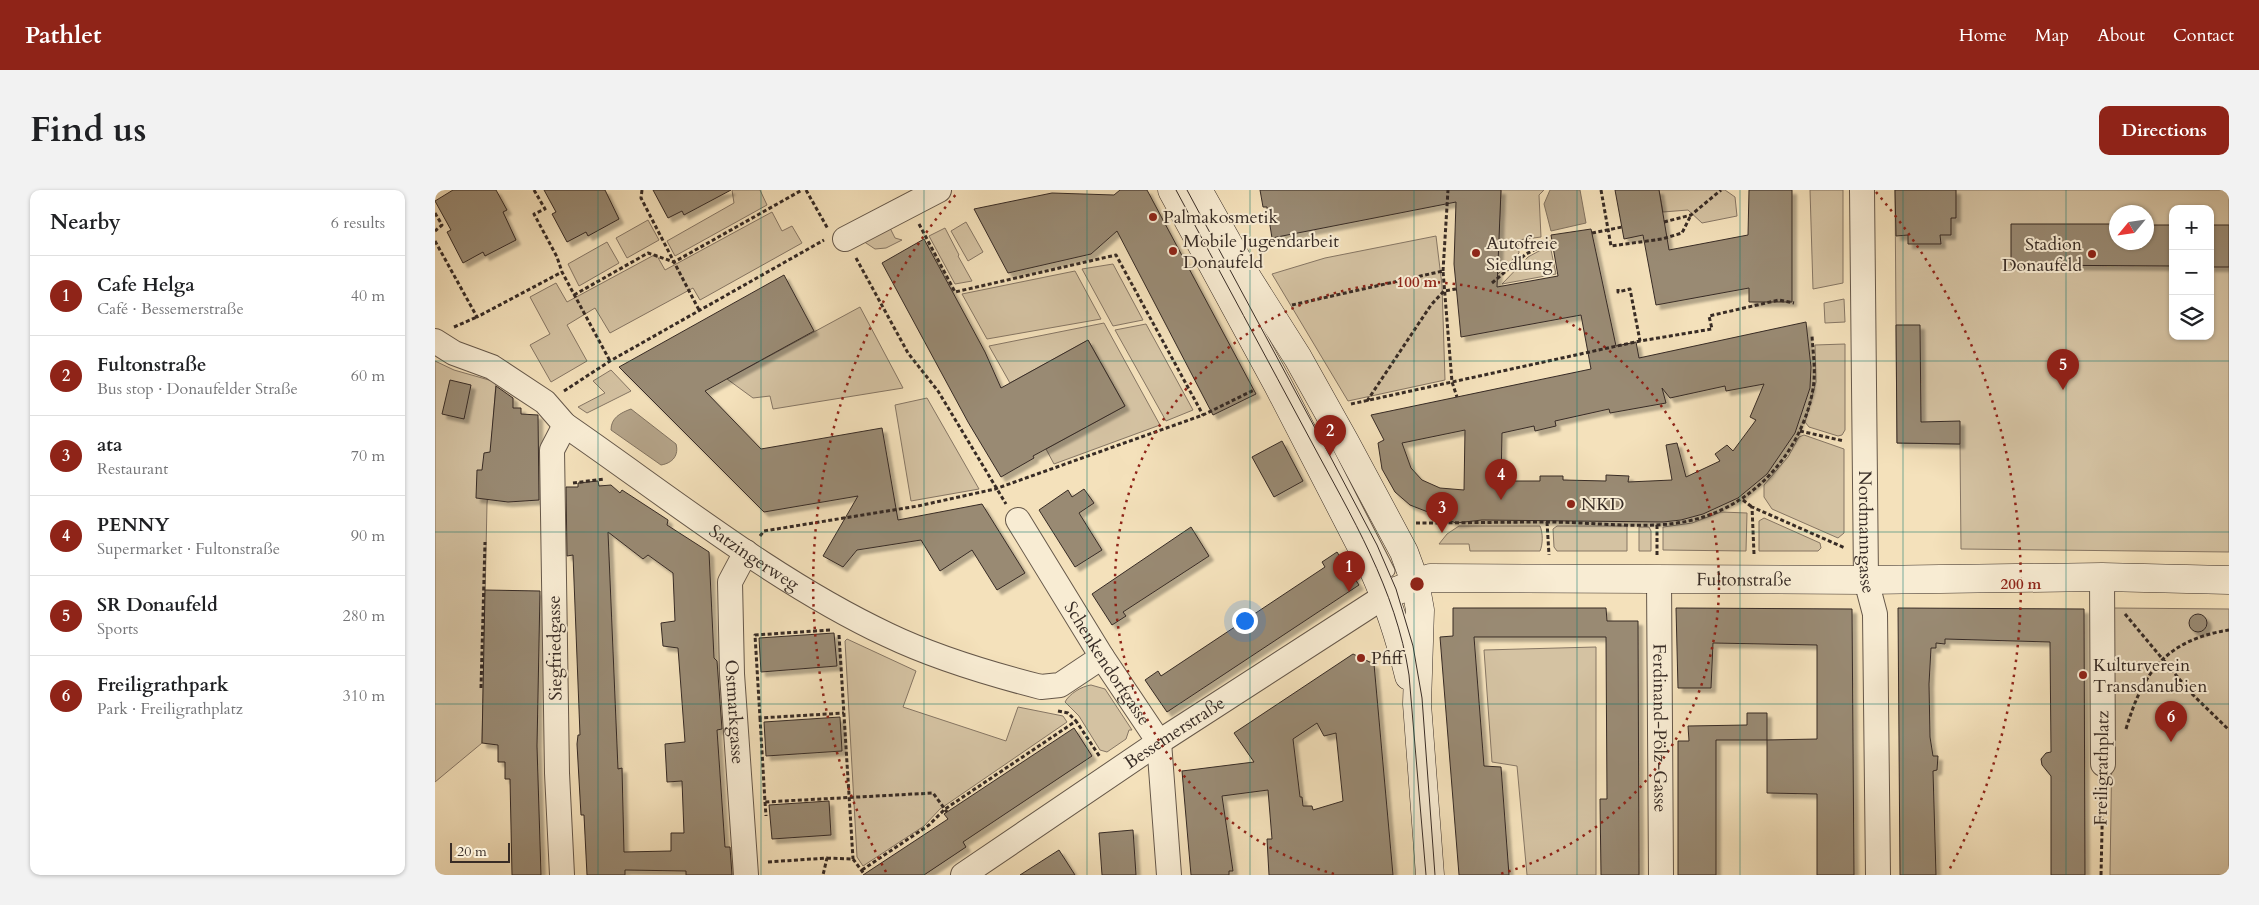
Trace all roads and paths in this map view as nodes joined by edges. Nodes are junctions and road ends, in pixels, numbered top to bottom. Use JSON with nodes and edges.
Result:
{"nodes":[{"id":1,"x":534,"y":190,"type":"edge"},
{"id":2,"x":642,"y":190,"type":"edge"},
{"id":3,"x":802,"y":190,"type":"edge"},
{"id":4,"x":806,"y":190,"type":"edge"},
{"id":5,"x":939,"y":190,"type":"edge"},
{"id":6,"x":1172,"y":190,"type":"edge"},
{"id":7,"x":1187,"y":190,"type":"edge"},
{"id":8,"x":1199,"y":190,"type":"edge"},
{"id":9,"x":1448,"y":190,"type":"edge"},
{"id":10,"x":1601,"y":190,"type":"edge"},
{"id":11,"x":1721,"y":190,"type":"edge"},
{"id":12,"x":1862,"y":190,"type":"edge"},
{"id":13,"x":908,"y":204,"type":"junction"},
{"id":14,"x":435,"y":214,"type":"edge"},
{"id":15,"x":1691,"y":214,"type":"junction"},
{"id":16,"x":1664,"y":222,"type":"dead end"},
{"id":17,"x":1622,"y":227,"type":"dead end"},
{"id":18,"x":1608,"y":229,"type":"junction"},
{"id":19,"x":435,"y":231,"type":"edge"},
{"id":20,"x":1592,"y":233,"type":"dead end"},
{"id":21,"x":845,"y":239,"type":"joint"},
{"id":22,"x":435,"y":241,"type":"edge"},
{"id":23,"x":1552,"y":241,"type":"dead end"},
{"id":24,"x":674,"y":262,"type":"junction"},
{"id":25,"x":1443,"y":271,"type":"junction"},
{"id":26,"x":562,"y":272,"type":"junction"},
{"id":27,"x":1492,"y":283,"type":"dead end"},
{"id":28,"x":1240,"y":289,"type":"dead end"},
{"id":29,"x":1456,"y":289,"type":"dead end"},
{"id":30,"x":1617,"y":289,"type":"dead end"},
{"id":31,"x":1444,"y":291,"type":"junction"},
{"id":32,"x":574,"y":295,"type":"junction"},
{"id":33,"x":1794,"y":303,"type":"dead end"},
{"id":34,"x":1287,"y":306,"type":"dead end"},
{"id":35,"x":699,"y":310,"type":"junction"},
{"id":36,"x":1812,"y":336,"type":"dead end"},
{"id":37,"x":435,"y":341,"type":"edge"},
{"id":38,"x":1640,"y":341,"type":"junction"},
{"id":39,"x":610,"y":361,"type":"junction"},
{"id":40,"x":1453,"y":382,"type":"junction"},
{"id":41,"x":1257,"y":389,"type":"dead end"},
{"id":42,"x":561,"y":395,"type":"dead end"},
{"id":43,"x":1457,"y":397,"type":"dead end"},
{"id":44,"x":1367,"y":401,"type":"junction"},
{"id":45,"x":1345,"y":405,"type":"dead end"},
{"id":46,"x":1203,"y":415,"type":"junction"},
{"id":47,"x":565,"y":425,"type":"junction"},
{"id":48,"x":1801,"y":431,"type":"junction"},
{"id":49,"x":1321,"y":439,"type":"dead end"},
{"id":50,"x":1849,"y":443,"type":"dead end"},
{"id":51,"x":611,"y":478,"type":"dead end"},
{"id":52,"x":565,"y":484,"type":"dead end"},
{"id":53,"x":995,"y":489,"type":"junction"},
{"id":54,"x":1743,"y":500,"type":"junction"},
{"id":55,"x":1752,"y":506,"type":"junction"},
{"id":56,"x":1018,"y":520,"type":"dead end"},
{"id":57,"x":1547,"y":522,"type":"junction"},
{"id":58,"x":1415,"y":523,"type":"dead end"},
{"id":59,"x":1657,"y":525,"type":"junction"},
{"id":60,"x":485,"y":542,"type":"dead end"},
{"id":61,"x":753,"y":544,"type":"junction"},
{"id":62,"x":1846,"y":548,"type":"dead end"},
{"id":63,"x":1753,"y":554,"type":"dead end"},
{"id":64,"x":1549,"y":556,"type":"dead end"},
{"id":65,"x":1658,"y":567,"type":"junction"},
{"id":66,"x":2102,"y":577,"type":"junction"},
{"id":67,"x":1866,"y":580,"type":"junction"},
{"id":68,"x":2229,"y":580,"type":"edge"},
{"id":69,"x":1397,"y":593,"type":"junction"},
{"id":70,"x":2124,"y":613,"type":"dead end"},
{"id":71,"x":1408,"y":627,"type":"dead end"},
{"id":72,"x":2229,"y":630,"type":"edge"},
{"id":73,"x":1102,"y":657,"type":"junction"},
{"id":74,"x":2163,"y":658,"type":"junction"},
{"id":75,"x":481,"y":688,"type":"dead end"},
{"id":76,"x":1417,"y":704,"type":"junction"},
{"id":77,"x":1058,"y":711,"type":"dead end"},
{"id":78,"x":844,"y":713,"type":"junction"},
{"id":79,"x":760,"y":718,"type":"junction"},
{"id":80,"x":1076,"y":721,"type":"junction"},
{"id":81,"x":2229,"y":730,"type":"edge"},
{"id":82,"x":2124,"y":734,"type":"dead end"},
{"id":83,"x":1159,"y":742,"type":"junction"},
{"id":84,"x":1102,"y":760,"type":"dead end"},
{"id":85,"x":2105,"y":773,"type":"junction"},
{"id":86,"x":2103,"y":788,"type":"junction"},
{"id":87,"x":849,"y":798,"type":"junction"},
{"id":88,"x":946,"y":810,"type":"junction"},
{"id":89,"x":827,"y":858,"type":"junction"},
{"id":90,"x":853,"y":859,"type":"junction"},
{"id":91,"x":862,"y":870,"type":"junction"},
{"id":92,"x":757,"y":871,"type":"edge"},
{"id":93,"x":865,"y":874,"type":"edge"},
{"id":94,"x":562,"y":875,"type":"edge"},
{"id":95,"x":823,"y":875,"type":"edge"},
{"id":96,"x":963,"y":875,"type":"edge"},
{"id":97,"x":1169,"y":875,"type":"edge"},
{"id":98,"x":1431,"y":875,"type":"edge"},
{"id":99,"x":1661,"y":875,"type":"edge"},
{"id":100,"x":1878,"y":875,"type":"edge"},
{"id":101,"x":2101,"y":875,"type":"edge"}],
"edges":[{"from":1,"to":26,"type":"path"},
{"from":2,"to":24,"type":"path"},
{"from":3,"to":24,"type":"path"},
{"from":4,"to":35,"type":"path"},
{"from":5,"to":13,"type":"street"},
{"from":6,"to":69,"type":"main road"},
{"from":7,"to":28,"type":"lane"},
{"from":8,"to":69,"type":"main road"},
{"from":9,"to":25,"type":"path"},
{"from":10,"to":18,"type":"path"},
{"from":11,"to":15,"type":"path"},
{"from":12,"to":67,"type":"street","name":"Nordmanngasse"},
{"from":13,"to":21,"type":"street"},
{"from":13,"to":46,"type":"path"},
{"from":14,"to":19,"type":"path"},
{"from":15,"to":16,"type":"path"},
{"from":15,"to":18,"type":"path"},
{"from":17,"to":18,"type":"path"},
{"from":18,"to":20,"type":"path"},
{"from":21,"to":53,"type":"path"},
{"from":22,"to":26,"type":"path"},
{"from":23,"to":27,"type":"path"},
{"from":24,"to":32,"type":"path"},
{"from":24,"to":35,"type":"path"},
{"from":25,"to":31,"type":"path"},
{"from":25,"to":34,"type":"path"},
{"from":26,"to":32,"type":"path"},
{"from":29,"to":31,"type":"path"},
{"from":30,"to":38,"type":"path"},
{"from":31,"to":40,"type":"path"},
{"from":31,"to":44,"type":"path"},
{"from":32,"to":39,"type":"path"},
{"from":33,"to":38,"type":"path"},
{"from":35,"to":39,"type":"path"},
{"from":36,"to":48,"type":"path"},
{"from":37,"to":47,"type":"street","name":"Satzingerweg"},
{"from":38,"to":40,"type":"path"},
{"from":39,"to":42,"type":"path"},
{"from":40,"to":43,"type":"path"},
{"from":40,"to":44,"type":"path"},
{"from":41,"to":46,"type":"path"},
{"from":44,"to":45,"type":"path"},
{"from":46,"to":53,"type":"path"},
{"from":47,"to":61,"type":"street","name":"Satzingerweg"},
{"from":47,"to":94,"type":"street","name":"Siegfriedgasse"},
{"from":48,"to":50,"type":"path"},
{"from":48,"to":54,"type":"path"},
{"from":49,"to":69,"type":"lane"},
{"from":51,"to":52,"type":"path"},
{"from":53,"to":61,"type":"path"},
{"from":54,"to":55,"type":"path"},
{"from":54,"to":59,"type":"path"},
{"from":55,"to":62,"type":"path"},
{"from":55,"to":63,"type":"path"},
{"from":56,"to":73,"type":"street","name":"Schenkendorfgasse"},
{"from":57,"to":58,"type":"path"},
{"from":57,"to":59,"type":"path"},
{"from":57,"to":64,"type":"path"},
{"from":59,"to":65,"type":"path"},
{"from":60,"to":75,"type":"path"},
{"from":61,"to":73,"type":"street","name":"Satzingerweg"},
{"from":61,"to":92,"type":"street","name":"Ostmarkgasse"},
{"from":65,"to":67,"type":"main road","name":"Fultonstraße"},
{"from":65,"to":69,"type":"main road","name":"Fultonstraße"},
{"from":65,"to":99,"type":"street","name":"Ferdinand-Pölz-Gasse"},
{"from":66,"to":67,"type":"main road","name":"Fultonstraße"},
{"from":66,"to":68,"type":"main road"},
{"from":66,"to":85,"type":"street","name":"Freiligrathplatz"},
{"from":67,"to":100,"type":"street","name":"Nordmanngasse"},
{"from":69,"to":76,"type":"main road"},
{"from":69,"to":83,"type":"street","name":"Bessemerstraße"},
{"from":70,"to":74,"type":"path"},
{"from":71,"to":76,"type":"lane"},
{"from":72,"to":74,"type":"path"},
{"from":73,"to":83,"type":"street","name":"Schenkendorfgasse"},
{"from":74,"to":81,"type":"path"},
{"from":74,"to":82,"type":"path"},
{"from":76,"to":98,"type":"main road"},
{"from":77,"to":80,"type":"path"},
{"from":78,"to":79,"type":"path"},
{"from":78,"to":79,"type":"path"},
{"from":78,"to":87,"type":"path"},
{"from":79,"to":87,"type":"path"},
{"from":80,"to":84,"type":"path"},
{"from":80,"to":88,"type":"path"},
{"from":83,"to":96,"type":"street","name":"Bessemerstraße"},
{"from":83,"to":97,"type":"street","name":"Schenkendorfgasse"},
{"from":85,"to":86,"type":"path","name":"Freiligrathplatz"},
{"from":85,"to":86,"type":"path"},
{"from":86,"to":101,"type":"path","name":"Freiligrathplatz"},
{"from":87,"to":88,"type":"path"},
{"from":87,"to":90,"type":"path"},
{"from":88,"to":91,"type":"path"},
{"from":89,"to":90,"type":"path"},
{"from":89,"to":92,"type":"path"},
{"from":89,"to":95,"type":"path"},
{"from":90,"to":91,"type":"path"},
{"from":91,"to":93,"type":"path"}]}
